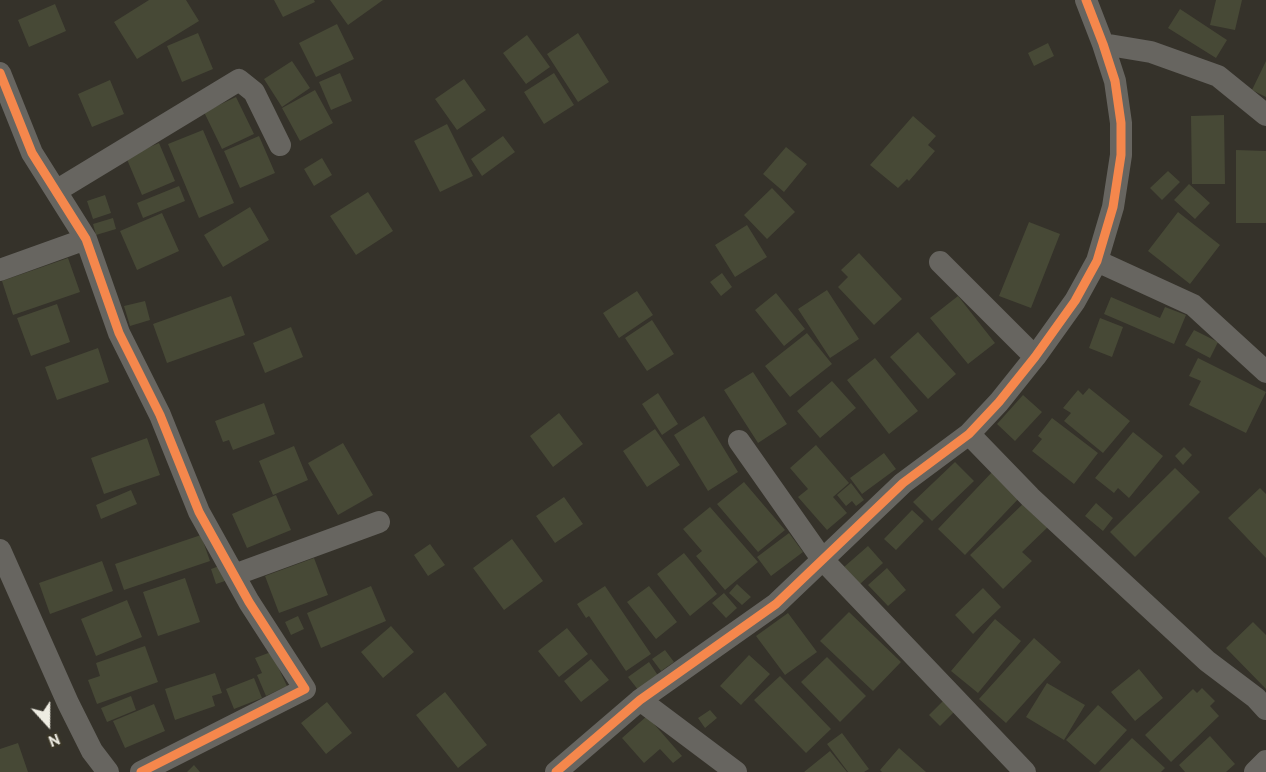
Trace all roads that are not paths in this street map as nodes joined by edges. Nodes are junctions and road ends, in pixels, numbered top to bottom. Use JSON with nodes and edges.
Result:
{"nodes":[{"id":1,"x":1086,"y":0,"type":"edge"},
{"id":2,"x":1103,"y":44,"type":"junction"},
{"id":3,"x":0,"y":73,"type":"edge"},
{"id":4,"x":1266,"y":114,"type":"edge"},
{"id":5,"x":280,"y":146,"type":"dead end"},
{"id":6,"x":56,"y":191,"type":"junction"},
{"id":7,"x":86,"y":239,"type":"junction"},
{"id":8,"x":1097,"y":261,"type":"junction"},
{"id":9,"x":940,"y":262,"type":"dead end"},
{"id":10,"x":0,"y":270,"type":"edge"},
{"id":11,"x":1035,"y":357,"type":"junction"},
{"id":12,"x":1266,"y":372,"type":"edge"},
{"id":13,"x":969,"y":434,"type":"junction"},
{"id":14,"x":739,"y":441,"type":"dead end"},
{"id":15,"x":380,"y":522,"type":"dead end"},
{"id":16,"x":0,"y":550,"type":"edge"},
{"id":17,"x":822,"y":559,"type":"junction"},
{"id":18,"x":234,"y":576,"type":"junction"},
{"id":19,"x":640,"y":700,"type":"junction"},
{"id":20,"x":1266,"y":709,"type":"edge"},
{"id":21,"x":1266,"y":761,"type":"edge"},
{"id":22,"x":727,"y":768,"type":"edge"},
{"id":23,"x":108,"y":772,"type":"edge"},
{"id":24,"x":141,"y":772,"type":"edge"},
{"id":25,"x":556,"y":772,"type":"edge"},
{"id":26,"x":1025,"y":772,"type":"edge"},
{"id":27,"x":1255,"y":772,"type":"edge"}],
"edges":[{"from":1,"to":2,"type":"street"},
{"from":2,"to":4,"type":"street"},
{"from":2,"to":8,"type":"street"},
{"from":3,"to":6,"type":"street"},
{"from":5,"to":6,"type":"street"},
{"from":6,"to":7,"type":"street"},
{"from":7,"to":10,"type":"street"},
{"from":7,"to":18,"type":"street"},
{"from":8,"to":11,"type":"street"},
{"from":8,"to":12,"type":"street"},
{"from":9,"to":11,"type":"street"},
{"from":11,"to":13,"type":"street"},
{"from":13,"to":17,"type":"street"},
{"from":13,"to":20,"type":"street"},
{"from":14,"to":17,"type":"street"},
{"from":15,"to":18,"type":"street"},
{"from":16,"to":23,"type":"street"},
{"from":17,"to":19,"type":"street"},
{"from":17,"to":26,"type":"street"},
{"from":18,"to":24,"type":"street"},
{"from":19,"to":22,"type":"street"},
{"from":19,"to":25,"type":"street"},
{"from":21,"to":27,"type":"street"}]}
